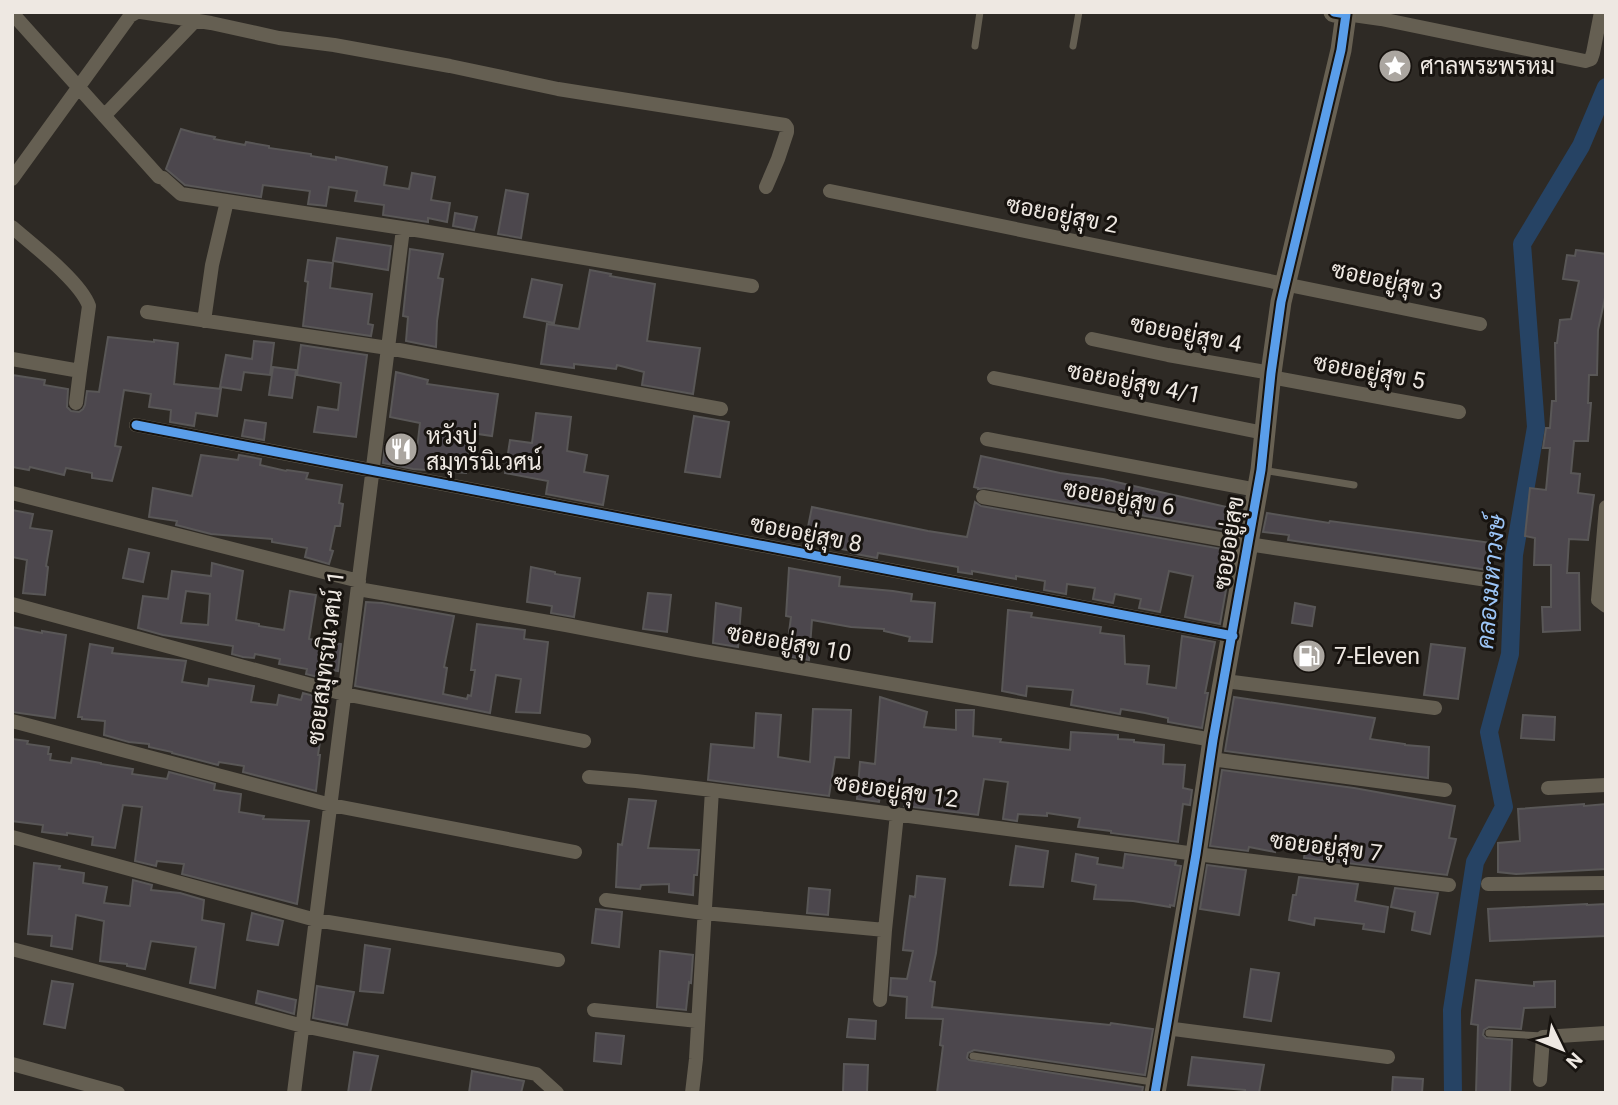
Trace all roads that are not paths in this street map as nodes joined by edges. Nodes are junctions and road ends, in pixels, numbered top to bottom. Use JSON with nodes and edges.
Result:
{"nodes":[{"id":1,"x":139,"y":12,"type":"edge"},
{"id":2,"x":980,"y":12,"type":"edge"},
{"id":3,"x":1079,"y":12,"type":"edge"},
{"id":4,"x":1601,"y":12,"type":"edge"},
{"id":5,"x":12,"y":13,"type":"edge"},
{"id":6,"x":1340,"y":13,"type":"edge"},
{"id":7,"x":195,"y":21,"type":"junction"},
{"id":8,"x":975,"y":46,"type":"dead end"},
{"id":9,"x":1073,"y":46,"type":"dead end"},
{"id":10,"x":80,"y":88,"type":"junction"},
{"id":11,"x":104,"y":116,"type":"junction"},
{"id":12,"x":12,"y":178,"type":"edge"},
{"id":13,"x":766,"y":187,"type":"dead end"},
{"id":14,"x":830,"y":191,"type":"dead end"},
{"id":15,"x":227,"y":201,"type":"junction"},
{"id":16,"x":12,"y":227,"type":"edge"},
{"id":17,"x":403,"y":229,"type":"junction"},
{"id":18,"x":1284,"y":283,"type":"junction"},
{"id":19,"x":752,"y":286,"type":"dead end"},
{"id":20,"x":147,"y":312,"type":"dead end"},
{"id":21,"x":204,"y":321,"type":"junction"},
{"id":22,"x":1480,"y":324,"type":"dead end"},
{"id":23,"x":1092,"y":339,"type":"dead end"},
{"id":24,"x":388,"y":348,"type":"junction"},
{"id":25,"x":12,"y":359,"type":"edge"},
{"id":26,"x":80,"y":372,"type":"junction"},
{"id":27,"x":1271,"y":375,"type":"junction"},
{"id":28,"x":994,"y":378,"type":"dead end"},
{"id":29,"x":76,"y":403,"type":"dead end"},
{"id":30,"x":721,"y":409,"type":"dead end"},
{"id":31,"x":1459,"y":412,"type":"dead end"},
{"id":32,"x":135,"y":425,"type":"dead end"},
{"id":33,"x":1264,"y":433,"type":"junction"},
{"id":34,"x":987,"y":439,"type":"dead end"},
{"id":35,"x":372,"y":470,"type":"junction"},
{"id":36,"x":1259,"y":480,"type":"junction"},
{"id":37,"x":1354,"y":485,"type":"dead end"},
{"id":38,"x":12,"y":494,"type":"edge"},
{"id":39,"x":983,"y":497,"type":"dead end"},
{"id":40,"x":1606,"y":508,"type":"edge"},
{"id":41,"x":1248,"y":544,"type":"junction"},
{"id":42,"x":1494,"y":581,"type":"dead end"},
{"id":43,"x":358,"y":585,"type":"junction"},
{"id":44,"x":12,"y":604,"type":"edge"},
{"id":45,"x":1606,"y":606,"type":"edge"},
{"id":46,"x":1233,"y":636,"type":"junction"},
{"id":47,"x":1225,"y":681,"type":"junction"},
{"id":48,"x":345,"y":694,"type":"junction"},
{"id":49,"x":1435,"y":708,"type":"dead end"},
{"id":50,"x":12,"y":721,"type":"edge"},
{"id":51,"x":584,"y":741,"type":"dead end"},
{"id":52,"x":1212,"y":750,"type":"junction"},
{"id":53,"x":589,"y":777,"type":"dead end"},
{"id":54,"x":1606,"y":785,"type":"edge"},
{"id":55,"x":1548,"y":788,"type":"dead end"},
{"id":56,"x":712,"y":790,"type":"junction"},
{"id":57,"x":1445,"y":790,"type":"dead end"},
{"id":58,"x":331,"y":805,"type":"junction"},
{"id":59,"x":897,"y":814,"type":"junction"},
{"id":60,"x":12,"y":837,"type":"edge"},
{"id":61,"x":575,"y":852,"type":"dead end"},
{"id":62,"x":1196,"y":854,"type":"junction"},
{"id":63,"x":1606,"y":883,"type":"edge"},
{"id":64,"x":1488,"y":884,"type":"dead end"},
{"id":65,"x":1449,"y":885,"type":"dead end"},
{"id":66,"x":606,"y":900,"type":"dead end"},
{"id":67,"x":704,"y":913,"type":"junction"},
{"id":68,"x":316,"y":920,"type":"junction"},
{"id":69,"x":885,"y":930,"type":"junction"},
{"id":70,"x":12,"y":949,"type":"edge"},
{"id":71,"x":558,"y":960,"type":"dead end"},
{"id":72,"x":880,"y":1000,"type":"dead end"},
{"id":73,"x":594,"y":1010,"type":"dead end"},
{"id":74,"x":698,"y":1020,"type":"junction"},
{"id":75,"x":303,"y":1026,"type":"junction"},
{"id":76,"x":1166,"y":1028,"type":"junction"},
{"id":77,"x":1489,"y":1033,"type":"dead end"},
{"id":78,"x":1606,"y":1033,"type":"edge"},
{"id":79,"x":1543,"y":1037,"type":"junction"},
{"id":80,"x":973,"y":1056,"type":"dead end"},
{"id":81,"x":1388,"y":1057,"type":"dead end"},
{"id":82,"x":12,"y":1064,"type":"edge"},
{"id":83,"x":1540,"y":1080,"type":"dead end"},
{"id":84,"x":1156,"y":1088,"type":"edge"},
{"id":85,"x":118,"y":1093,"type":"edge"},
{"id":86,"x":295,"y":1093,"type":"edge"},
{"id":87,"x":558,"y":1093,"type":"edge"},
{"id":88,"x":692,"y":1093,"type":"edge"}],
"edges":[{"from":1,"to":7,"type":"street"},
{"from":1,"to":10,"type":"street"},
{"from":2,"to":8,"type":"lane"},
{"from":3,"to":9,"type":"lane"},
{"from":4,"to":6,"type":"street"},
{"from":5,"to":10,"type":"street"},
{"from":6,"to":18,"type":"street","name":"ซอยอยู่สุข"},
{"from":7,"to":11,"type":"street"},
{"from":7,"to":13,"type":"street"},
{"from":10,"to":11,"type":"street"},
{"from":10,"to":12,"type":"street"},
{"from":11,"to":15,"type":"street"},
{"from":14,"to":18,"type":"street","name":"ซอยอยู่สุข 2"},
{"from":15,"to":17,"type":"street"},
{"from":15,"to":21,"type":"street"},
{"from":16,"to":26,"type":"street"},
{"from":17,"to":19,"type":"street"},
{"from":17,"to":24,"type":"street","name":"ซอยสมุทรนิเวศน์ 1"},
{"from":18,"to":22,"type":"street","name":"ซอยอยู่สุข 3"},
{"from":18,"to":27,"type":"street","name":"ซอยอยู่สุข"},
{"from":20,"to":21,"type":"street"},
{"from":21,"to":24,"type":"street"},
{"from":23,"to":27,"type":"street","name":"ซอยอยู่สุข 4"},
{"from":24,"to":30,"type":"street"},
{"from":24,"to":35,"type":"street","name":"ซอยสมุทรนิเวศน์ 1"},
{"from":25,"to":26,"type":"street"},
{"from":26,"to":29,"type":"street"},
{"from":27,"to":31,"type":"street","name":"ซอยอยู่สุข 5"},
{"from":27,"to":33,"type":"street","name":"ซอยอยู่สุข"},
{"from":28,"to":33,"type":"street","name":"ซอยอยู่สุข 4/1"},
{"from":32,"to":35,"type":"street","name":"ซอยอยู่สุข 8"},
{"from":33,"to":36,"type":"street","name":"ซอยอยู่สุข"},
{"from":34,"to":36,"type":"street"},
{"from":35,"to":43,"type":"street","name":"ซอยสมุทรนิเวศน์ 1"},
{"from":35,"to":46,"type":"street","name":"ซอยอยู่สุข 8"},
{"from":36,"to":37,"type":"lane"},
{"from":36,"to":41,"type":"street","name":"ซอยอยู่สุข"},
{"from":38,"to":43,"type":"street","name":"ซอยอยู่สุข 10"},
{"from":39,"to":41,"type":"street","name":"ซอยอยู่สุข 6"},
{"from":40,"to":45,"type":"street"},
{"from":41,"to":42,"type":"street","name":"ซอยอยู่สุข 6"},
{"from":41,"to":46,"type":"street","name":"ซอยอยู่สุข"},
{"from":43,"to":48,"type":"street","name":"ซอยสมุทรนิเวศน์ 1"},
{"from":43,"to":52,"type":"street","name":"ซอยอยู่สุข 10"},
{"from":44,"to":48,"type":"street"},
{"from":46,"to":47,"type":"street","name":"ซอยอยู่สุข"},
{"from":47,"to":49,"type":"street"},
{"from":47,"to":52,"type":"street","name":"ซอยอยู่สุข"},
{"from":48,"to":51,"type":"street"},
{"from":48,"to":58,"type":"street","name":"ซอยสมุทรนิเวศน์ 1"},
{"from":50,"to":58,"type":"street"},
{"from":52,"to":57,"type":"street","name":"ซอยอยู่สุข 10"},
{"from":52,"to":62,"type":"street","name":"ซอยอยู่สุข"},
{"from":53,"to":56,"type":"street","name":"ซอยอยู่สุข 12"},
{"from":54,"to":55,"type":"street"},
{"from":56,"to":59,"type":"street","name":"ซอยอยู่สุข 12"},
{"from":56,"to":67,"type":"street"},
{"from":58,"to":61,"type":"street"},
{"from":58,"to":68,"type":"street","name":"ซอยสมุทรนิเวศน์ 1"},
{"from":59,"to":62,"type":"street","name":"ซอยอยู่สุข 12"},
{"from":59,"to":69,"type":"street"},
{"from":60,"to":68,"type":"street"},
{"from":62,"to":65,"type":"street","name":"ซอยอยู่สุข 7"},
{"from":62,"to":76,"type":"street","name":"ซอยอยู่สุข"},
{"from":63,"to":64,"type":"street"},
{"from":66,"to":67,"type":"street"},
{"from":67,"to":69,"type":"street"},
{"from":67,"to":74,"type":"street"},
{"from":68,"to":71,"type":"street"},
{"from":68,"to":75,"type":"street","name":"ซอยสมุทรนิเวศน์ 1"},
{"from":69,"to":72,"type":"street"},
{"from":70,"to":75,"type":"street"},
{"from":73,"to":74,"type":"street"},
{"from":74,"to":88,"type":"street"},
{"from":75,"to":86,"type":"street","name":"ซอยสมุทรนิเวศน์ 1"},
{"from":75,"to":87,"type":"street"},
{"from":76,"to":81,"type":"street"},
{"from":76,"to":84,"type":"street","name":"ซอยอยู่สุข"},
{"from":77,"to":79,"type":"lane"},
{"from":78,"to":79,"type":"street"},
{"from":79,"to":83,"type":"street"},
{"from":80,"to":84,"type":"lane"},
{"from":82,"to":85,"type":"street"}]}
